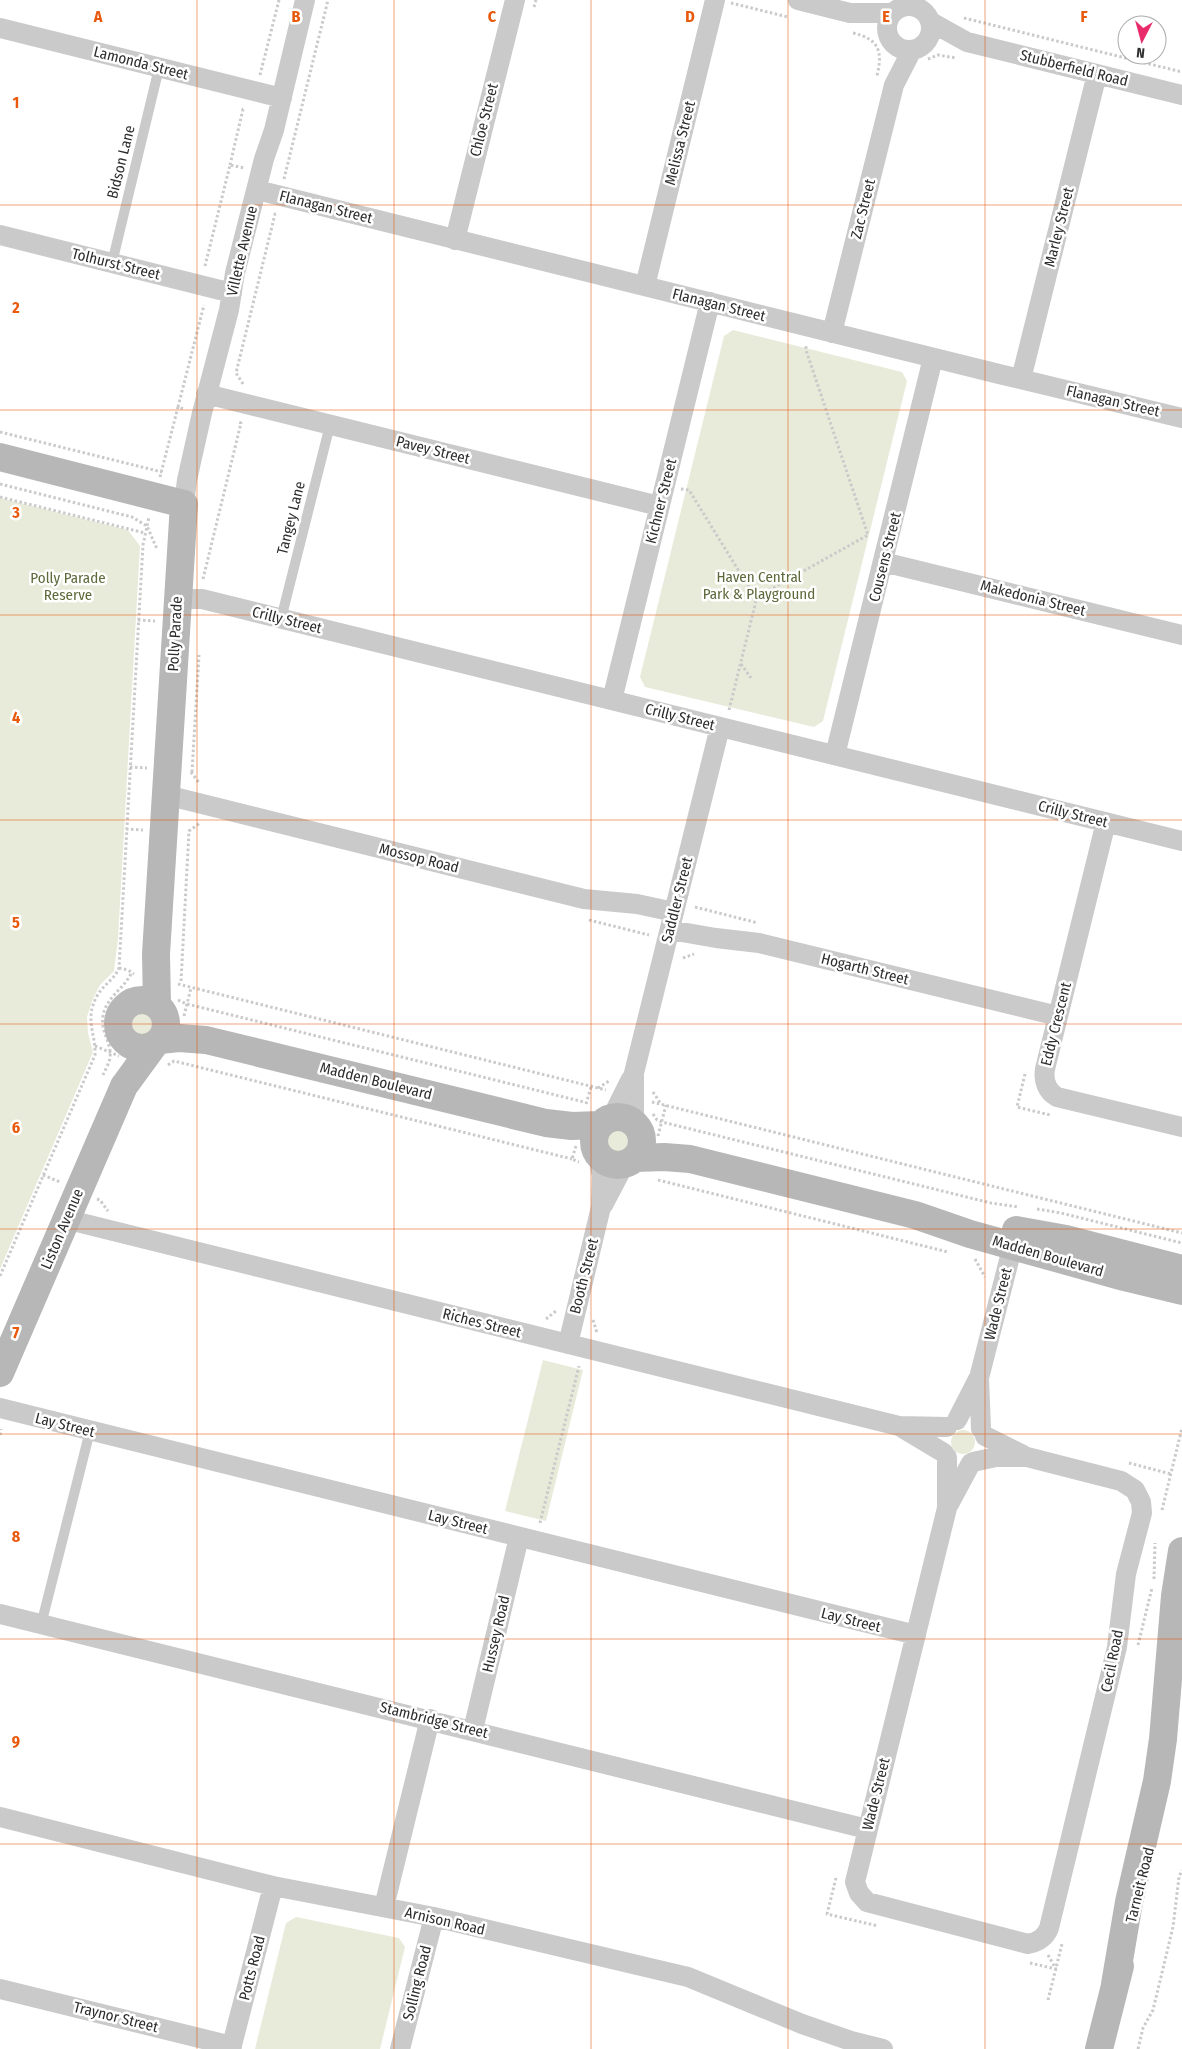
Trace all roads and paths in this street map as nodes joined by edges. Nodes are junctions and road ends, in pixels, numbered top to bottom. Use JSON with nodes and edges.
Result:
{"nodes":[{"id":1,"x":305,"y":0,"type":"edge"},
{"id":2,"x":328,"y":0,"type":"edge"},
{"id":3,"x":515,"y":0,"type":"edge"},
{"id":4,"x":715,"y":0,"type":"edge"},
{"id":5,"x":798,"y":0,"type":"edge"},
{"id":6,"x":900,"y":7,"type":"edge"},
{"id":7,"x":926,"y":11,"type":"edge"},
{"id":8,"x":850,"y":13,"type":"junction"},
{"id":9,"x":963,"y":18,"type":"dead end"},
{"id":10,"x":0,"y":28,"type":"edge"},
{"id":11,"x":864,"y":36,"type":"dead end"},
{"id":12,"x":891,"y":39,"type":"junction"},
{"id":13,"x":967,"y":42,"type":"junction"},
{"id":14,"x":919,"y":47,"type":"junction"},
{"id":15,"x":880,"y":62,"type":"dead end"},
{"id":16,"x":159,"y":68,"type":"junction"},
{"id":17,"x":1182,"y":72,"type":"edge"},
{"id":18,"x":1097,"y":74,"type":"junction"},
{"id":19,"x":894,"y":85,"type":"junction"},
{"id":20,"x":1182,"y":95,"type":"edge"},
{"id":21,"x":282,"y":98,"type":"junction"},
{"id":22,"x":257,"y":190,"type":"junction"},
{"id":23,"x":277,"y":205,"type":"junction"},
{"id":24,"x":284,"y":217,"type":"dead end"},
{"id":25,"x":0,"y":235,"type":"edge"},
{"id":26,"x":454,"y":240,"type":"junction"},
{"id":27,"x":112,"y":263,"type":"junction"},
{"id":28,"x":645,"y":286,"type":"junction"},
{"id":29,"x":232,"y":293,"type":"junction"},
{"id":30,"x":710,"y":302,"type":"junction"},
{"id":31,"x":204,"y":304,"type":"dead end"},
{"id":32,"x":810,"y":327,"type":"junction"},
{"id":33,"x":832,"y":333,"type":"junction"},
{"id":34,"x":933,"y":358,"type":"junction"},
{"id":35,"x":1021,"y":379,"type":"junction"},
{"id":36,"x":206,"y":394,"type":"junction"},
{"id":37,"x":246,"y":404,"type":"junction"},
{"id":38,"x":178,"y":407,"type":"dead end"},
{"id":39,"x":1182,"y":418,"type":"edge"},
{"id":40,"x":251,"y":425,"type":"dead end"},
{"id":41,"x":330,"y":425,"type":"junction"},
{"id":42,"x":0,"y":432,"type":"edge"},
{"id":43,"x":0,"y":457,"type":"edge"},
{"id":44,"x":0,"y":484,"type":"edge"},
{"id":45,"x":158,"y":484,"type":"junction"},
{"id":46,"x":665,"y":484,"type":"junction"},
{"id":47,"x":0,"y":496,"type":"edge"},
{"id":48,"x":184,"y":504,"type":"junction"},
{"id":49,"x":659,"y":506,"type":"junction"},
{"id":50,"x":147,"y":526,"type":"junction"},
{"id":51,"x":145,"y":533,"type":"junction"},
{"id":52,"x":157,"y":555,"type":"dead end"},
{"id":53,"x":883,"y":562,"type":"junction"},
{"id":54,"x":757,"y":597,"type":"junction"},
{"id":55,"x":165,"y":605,"type":"junction"},
{"id":56,"x":282,"y":619,"type":"junction"},
{"id":57,"x":153,"y":630,"type":"dead end"},
{"id":58,"x":1182,"y":635,"type":"edge"},
{"id":59,"x":199,"y":654,"type":"dead end"},
{"id":60,"x":740,"y":664,"type":"junction"},
{"id":61,"x":751,"y":678,"type":"dead end"},
{"id":62,"x":612,"y":700,"type":"junction"},
{"id":63,"x":724,"y":718,"type":"junction"},
{"id":64,"x":836,"y":755,"type":"junction"},
{"id":65,"x":146,"y":758,"type":"dead end"},
{"id":66,"x":192,"y":772,"type":"dead end"},
{"id":67,"x":144,"y":777,"type":"dead end"},
{"id":68,"x":166,"y":795,"type":"junction"},
{"id":69,"x":142,"y":821,"type":"dead end"},
{"id":70,"x":1106,"y":822,"type":"junction"},
{"id":71,"x":208,"y":825,"type":"dead end"},
{"id":72,"x":141,"y":839,"type":"dead end"},
{"id":73,"x":1182,"y":841,"type":"edge"},
{"id":74,"x":588,"y":919,"type":"dead end"},
{"id":75,"x":672,"y":921,"type":"junction"},
{"id":76,"x":650,"y":935,"type":"dead end"},
{"id":77,"x":145,"y":960,"type":"junction"},
{"id":78,"x":119,"y":968,"type":"junction"},
{"id":79,"x":132,"y":972,"type":"junction"},
{"id":80,"x":173,"y":984,"type":"dead end"},
{"id":81,"x":180,"y":984,"type":"junction"},
{"id":82,"x":128,"y":1004,"type":"junction"},
{"id":83,"x":1058,"y":1016,"type":"junction"},
{"id":84,"x":163,"y":1028,"type":"junction"},
{"id":85,"x":124,"y":1040,"type":"junction"},
{"id":86,"x":111,"y":1085,"type":"junction"},
{"id":87,"x":1182,"y":1127,"type":"edge"},
{"id":88,"x":613,"y":1132,"type":"junction"},
{"id":89,"x":43,"y":1175,"type":"junction"},
{"id":90,"x":658,"y":1180,"type":"dead end"},
{"id":91,"x":74,"y":1186,"type":"junction"},
{"id":92,"x":601,"y":1207,"type":"junction"},
{"id":93,"x":1034,"y":1209,"type":"dead end"},
{"id":94,"x":117,"y":1213,"type":"dead end"},
{"id":95,"x":77,"y":1222,"type":"junction"},
{"id":96,"x":1182,"y":1234,"type":"edge"},
{"id":97,"x":1016,"y":1238,"type":"junction"},
{"id":98,"x":1182,"y":1243,"type":"edge"},
{"id":99,"x":956,"y":1254,"type":"dead end"},
{"id":100,"x":965,"y":1256,"type":"dead end"},
{"id":101,"x":1182,"y":1269,"type":"edge"},
{"id":102,"x":0,"y":1276,"type":"edge"},
{"id":103,"x":1182,"y":1291,"type":"edge"},
{"id":104,"x":558,"y":1303,"type":"dead end"},
{"id":105,"x":537,"y":1316,"type":"dead end"},
{"id":106,"x":569,"y":1354,"type":"junction"},
{"id":107,"x":579,"y":1366,"type":"junction"},
{"id":108,"x":588,"y":1368,"type":"dead end"},
{"id":109,"x":0,"y":1373,"type":"edge"},
{"id":110,"x":979,"y":1378,"type":"junction"},
{"id":111,"x":0,"y":1408,"type":"edge"},
{"id":112,"x":952,"y":1424,"type":"junction"},
{"id":113,"x":899,"y":1426,"type":"junction"},
{"id":114,"x":2,"y":1429,"type":"dead end"},
{"id":115,"x":90,"y":1431,"type":"junction"},
{"id":116,"x":983,"y":1433,"type":"junction"},
{"id":117,"x":0,"y":1435,"type":"edge"},
{"id":118,"x":945,"y":1455,"type":"junction"},
{"id":119,"x":1027,"y":1457,"type":"junction"},
{"id":120,"x":972,"y":1462,"type":"junction"},
{"id":121,"x":1126,"y":1462,"type":"dead end"},
{"id":122,"x":1171,"y":1474,"type":"dead end"},
{"id":123,"x":947,"y":1508,"type":"junction"},
{"id":124,"x":531,"y":1521,"type":"dead end"},
{"id":125,"x":540,"y":1523,"type":"junction"},
{"id":126,"x":550,"y":1526,"type":"dead end"},
{"id":127,"x":519,"y":1537,"type":"junction"},
{"id":128,"x":1182,"y":1551,"type":"edge"},
{"id":129,"x":0,"y":1614,"type":"edge"},
{"id":130,"x":41,"y":1625,"type":"junction"},
{"id":131,"x":916,"y":1636,"type":"junction"},
{"id":132,"x":430,"y":1719,"type":"junction"},
{"id":133,"x":1182,"y":1721,"type":"edge"},
{"id":134,"x":473,"y":1730,"type":"junction"},
{"id":135,"x":0,"y":1817,"type":"edge"},
{"id":136,"x":868,"y":1828,"type":"junction"},
{"id":137,"x":838,"y":1869,"type":"dead end"},
{"id":138,"x":1182,"y":1870,"type":"edge"},
{"id":139,"x":273,"y":1886,"type":"junction"},
{"id":140,"x":384,"y":1907,"type":"junction"},
{"id":141,"x":434,"y":1918,"type":"junction"},
{"id":142,"x":884,"y":1928,"type":"dead end"},
{"id":143,"x":1041,"y":1940,"type":"joint"},
{"id":144,"x":1027,"y":1962,"type":"dead end"},
{"id":145,"x":1056,"y":1969,"type":"dead end"},
{"id":146,"x":1115,"y":1984,"type":"junction"},
{"id":147,"x":0,"y":1989,"type":"edge"},
{"id":148,"x":851,"y":2045,"type":"edge"},
{"id":149,"x":232,"y":2048,"type":"edge"},
{"id":150,"x":400,"y":2049,"type":"edge"},
{"id":151,"x":883,"y":2049,"type":"edge"},
{"id":152,"x":1099,"y":2049,"type":"edge"},
{"id":153,"x":1138,"y":2049,"type":"edge"}],
"edges":[{"from":1,"to":21,"type":"street","name":"Villette Avenue"},
{"from":2,"to":23,"type":"path"},
{"from":3,"to":26,"type":"street","name":"Chloe Street"},
{"from":4,"to":28,"type":"street","name":"Melissa Street"},
{"from":5,"to":8,"type":"street"},
{"from":6,"to":7,"type":"street"},
{"from":6,"to":8,"type":"street"},
{"from":6,"to":12,"type":"street"},
{"from":7,"to":13,"type":"street","name":"Stubberfield Road"},
{"from":7,"to":14,"type":"street"},
{"from":8,"to":12,"type":"street"},
{"from":9,"to":17,"type":"path"},
{"from":10,"to":16,"type":"street","name":"Lamonda Street"},
{"from":11,"to":15,"type":"path"},
{"from":12,"to":14,"type":"street"},
{"from":12,"to":19,"type":"street","name":"Zac Street"},
{"from":13,"to":14,"type":"street","name":"Stubberfield Road"},
{"from":13,"to":18,"type":"street","name":"Stubberfield Road"},
{"from":14,"to":19,"type":"street","name":"Zac Street"},
{"from":16,"to":21,"type":"street","name":"Lamonda Street"},
{"from":16,"to":27,"type":"lane","name":"Bidson Lane"},
{"from":18,"to":20,"type":"street","name":"Stubberfield Road"},
{"from":18,"to":35,"type":"street","name":"Marley Street"},
{"from":19,"to":33,"type":"street","name":"Zac Street"},
{"from":21,"to":22,"type":"street","name":"Villette Avenue"},
{"from":22,"to":23,"type":"street","name":"Flanagan Street"},
{"from":22,"to":29,"type":"street","name":"Villette Avenue"},
{"from":23,"to":24,"type":"path"},
{"from":23,"to":26,"type":"street","name":"Flanagan Street"},
{"from":23,"to":37,"type":"path"},
{"from":25,"to":27,"type":"street","name":"Tolhurst Street"},
{"from":26,"to":28,"type":"street","name":"Flanagan Street"},
{"from":27,"to":29,"type":"street","name":"Tolhurst Street"},
{"from":28,"to":30,"type":"street","name":"Flanagan Street"},
{"from":29,"to":36,"type":"street","name":"Villette Avenue"},
{"from":30,"to":32,"type":"street","name":"Flanagan Street"},
{"from":30,"to":46,"type":"street","name":"Kichner Street"},
{"from":31,"to":38,"type":"path"},
{"from":32,"to":33,"type":"street","name":"Flanagan Street"},
{"from":32,"to":54,"type":"path"},
{"from":33,"to":34,"type":"street","name":"Flanagan Street"},
{"from":34,"to":35,"type":"street","name":"Flanagan Street"},
{"from":34,"to":53,"type":"street","name":"Cousens Street"},
{"from":35,"to":39,"type":"street","name":"Flanagan Street"},
{"from":36,"to":37,"type":"street","name":"Pavey Street"},
{"from":36,"to":48,"type":"street","name":"Villette Avenue"},
{"from":37,"to":40,"type":"path"},
{"from":37,"to":41,"type":"street","name":"Pavey Street"},
{"from":41,"to":49,"type":"street","name":"Pavey Street"},
{"from":41,"to":56,"type":"lane","name":"Tangey Lane"},
{"from":42,"to":45,"type":"path"},
{"from":43,"to":45,"type":"street"},
{"from":44,"to":50,"type":"path"},
{"from":45,"to":48,"type":"street"},
{"from":45,"to":50,"type":"path"},
{"from":46,"to":49,"type":"street","name":"Kichner Street"},
{"from":46,"to":54,"type":"path"},
{"from":47,"to":51,"type":"path"},
{"from":48,"to":55,"type":"street","name":"Polly Parade"},
{"from":49,"to":62,"type":"street","name":"Kichner Street"},
{"from":50,"to":51,"type":"path"},
{"from":50,"to":52,"type":"path"},
{"from":51,"to":78,"type":"path"},
{"from":53,"to":58,"type":"street","name":"Makedonia Street"},
{"from":53,"to":64,"type":"street","name":"Cousens Street"},
{"from":54,"to":60,"type":"path"},
{"from":55,"to":56,"type":"street","name":"Crilly Street"},
{"from":55,"to":57,"type":"path"},
{"from":55,"to":68,"type":"street","name":"Polly Parade"},
{"from":56,"to":62,"type":"street","name":"Crilly Street"},
{"from":59,"to":66,"type":"path"},
{"from":60,"to":61,"type":"path"},
{"from":60,"to":63,"type":"path"},
{"from":62,"to":63,"type":"street","name":"Crilly Street"},
{"from":63,"to":64,"type":"street","name":"Crilly Street"},
{"from":63,"to":75,"type":"street","name":"Saddler Street"},
{"from":64,"to":70,"type":"street","name":"Crilly Street"},
{"from":65,"to":67,"type":"path"},
{"from":68,"to":75,"type":"street","name":"Mossop Road"},
{"from":68,"to":77,"type":"street","name":"Polly Parade"},
{"from":69,"to":72,"type":"path"},
{"from":70,"to":73,"type":"street","name":"Crilly Street"},
{"from":70,"to":83,"type":"street","name":"Eddy Crescent"},
{"from":71,"to":81,"type":"path"},
{"from":74,"to":76,"type":"path"},
{"from":75,"to":83,"type":"street","name":"Hogarth Street"},
{"from":75,"to":88,"type":"street","name":"Saddler Street"},
{"from":77,"to":79,"type":"path"},
{"from":77,"to":82,"type":"street","name":"Polly Parade"},
{"from":77,"to":84,"type":"street","name":"Polly Parade"},
{"from":78,"to":79,"type":"path"},
{"from":78,"to":89,"type":"path"},
{"from":79,"to":86,"type":"path"},
{"from":80,"to":81,"type":"path"},
{"from":81,"to":88,"type":"path"},
{"from":82,"to":84,"type":"street"},
{"from":82,"to":85,"type":"street","name":"Polly Parade"},
{"from":83,"to":87,"type":"street","name":"Eddy Crescent"},
{"from":84,"to":85,"type":"street"},
{"from":84,"to":86,"type":"street","name":"Liston Avenue"},
{"from":84,"to":88,"type":"street","name":"Madden Boulevard"},
{"from":84,"to":88,"type":"path"},
{"from":84,"to":88,"type":"path"},
{"from":85,"to":86,"type":"street","name":"Liston Avenue"},
{"from":86,"to":91,"type":"street","name":"Liston Avenue"},
{"from":88,"to":92,"type":"street","name":"Booth Street"},
{"from":88,"to":92,"type":"street","name":"Booth Street"},
{"from":88,"to":96,"type":"path"},
{"from":88,"to":97,"type":"street","name":"Madden Boulevard"},
{"from":88,"to":97,"type":"path"},
{"from":89,"to":91,"type":"path"},
{"from":89,"to":102,"type":"path"},
{"from":90,"to":99,"type":"path"},
{"from":91,"to":94,"type":"path"},
{"from":91,"to":95,"type":"street","name":"Liston Avenue"},
{"from":91,"to":95,"type":"path"},
{"from":92,"to":106,"type":"street","name":"Booth Street"},
{"from":93,"to":98,"type":"path"},
{"from":95,"to":106,"type":"street","name":"Riches Street"},
{"from":95,"to":109,"type":"street","name":"Liston Avenue"},
{"from":97,"to":100,"type":"path"},
{"from":97,"to":101,"type":"street","name":"Madden Boulevard"},
{"from":97,"to":103,"type":"street","name":"Madden Boulevard"},
{"from":97,"to":110,"type":"street","name":"Wade Street"},
{"from":104,"to":105,"type":"path"},
{"from":106,"to":107,"type":"path"},
{"from":106,"to":113,"type":"street","name":"Riches Street"},
{"from":107,"to":108,"type":"path"},
{"from":107,"to":125,"type":"path"},
{"from":110,"to":112,"type":"street","name":"Wade Street"},
{"from":110,"to":116,"type":"street","name":"Wade Street"},
{"from":111,"to":115,"type":"street","name":"Lay Street"},
{"from":112,"to":113,"type":"street","name":"Riches Street"},
{"from":112,"to":116,"type":"street"},
{"from":112,"to":118,"type":"street"},
{"from":113,"to":118,"type":"street","name":"Riches Street"},
{"from":114,"to":117,"type":"path"},
{"from":115,"to":127,"type":"street","name":"Lay Street"},
{"from":115,"to":130,"type":"lane"},
{"from":116,"to":119,"type":"street","name":"Cecil Road"},
{"from":116,"to":120,"type":"street"},
{"from":118,"to":120,"type":"street"},
{"from":118,"to":123,"type":"street","name":"Wade Street"},
{"from":119,"to":120,"type":"street","name":"Cecil Road"},
{"from":119,"to":143,"type":"street","name":"Cecil Road"},
{"from":120,"to":123,"type":"street","name":"Wade Street"},
{"from":121,"to":122,"type":"path"},
{"from":123,"to":131,"type":"street","name":"Wade Street"},
{"from":124,"to":125,"type":"path"},
{"from":125,"to":126,"type":"path"},
{"from":127,"to":131,"type":"street","name":"Lay Street"},
{"from":127,"to":134,"type":"street","name":"Hussey Road"},
{"from":128,"to":146,"type":"street"},
{"from":129,"to":130,"type":"street","name":"Stambridge Street"},
{"from":130,"to":132,"type":"street","name":"Stambridge Street"},
{"from":131,"to":136,"type":"street","name":"Wade Street"},
{"from":132,"to":134,"type":"street","name":"Stambridge Street"},
{"from":132,"to":140,"type":"street"},
{"from":133,"to":146,"type":"street","name":"Tarneit Road"},
{"from":134,"to":136,"type":"street","name":"Stambridge Street"},
{"from":135,"to":139,"type":"street","name":"Arnison Road"},
{"from":136,"to":143,"type":"street","name":"Wade Street"},
{"from":137,"to":142,"type":"path"},
{"from":138,"to":153,"type":"path"},
{"from":139,"to":140,"type":"street","name":"Arnison Road"},
{"from":139,"to":149,"type":"street","name":"Potts Road"},
{"from":140,"to":141,"type":"street","name":"Arnison Road"},
{"from":141,"to":148,"type":"street","name":"Arnison Road"},
{"from":141,"to":150,"type":"street","name":"Solling Road"},
{"from":144,"to":145,"type":"path"},
{"from":146,"to":152,"type":"street","name":"Tarneit Road"},
{"from":147,"to":149,"type":"street","name":"Traynor Street"},
{"from":148,"to":151,"type":"street","name":"Arnison Road"}]}
